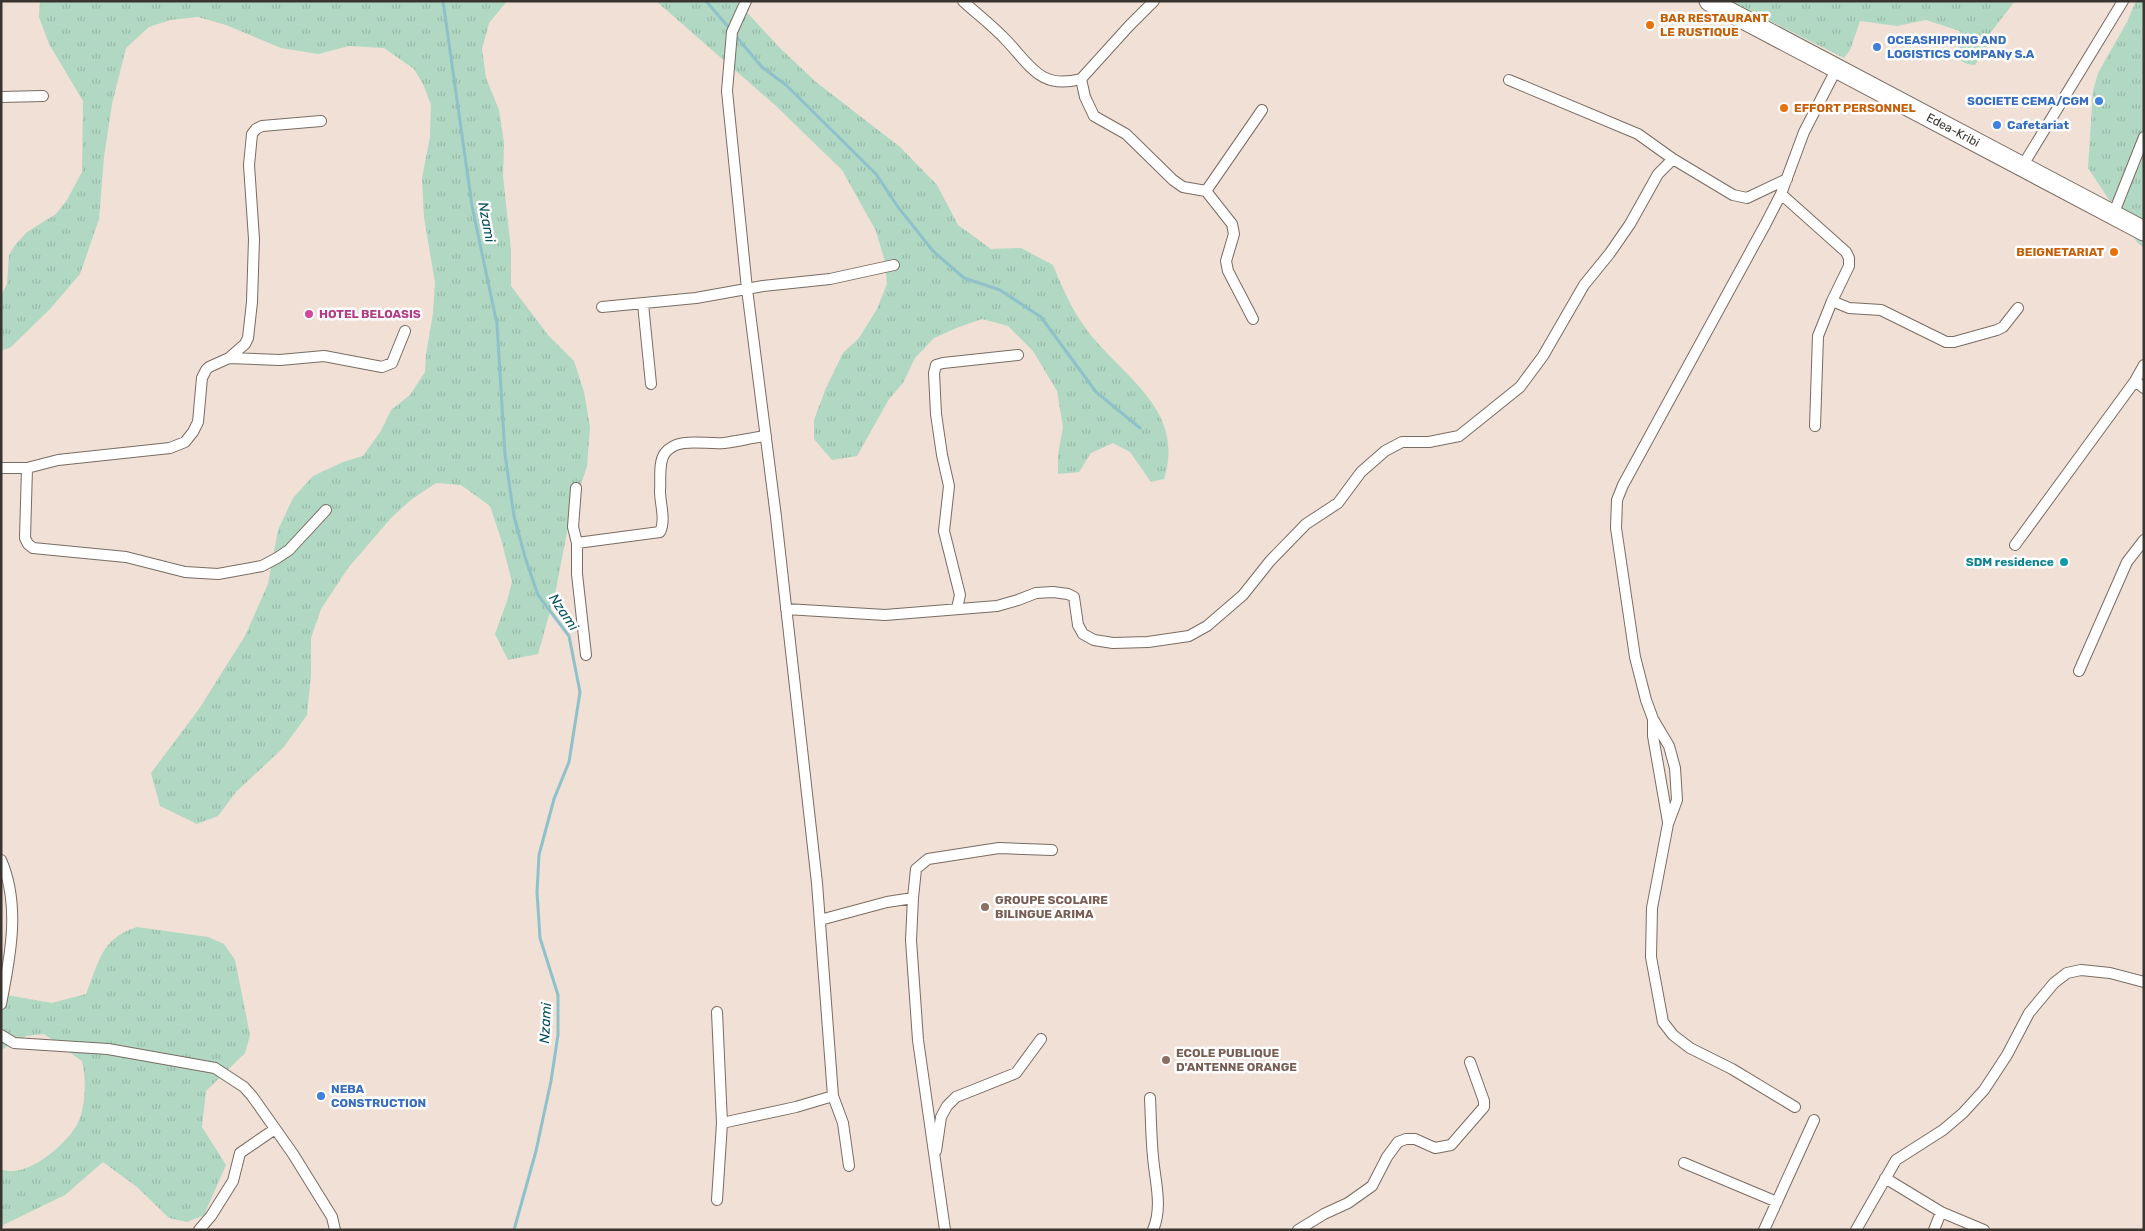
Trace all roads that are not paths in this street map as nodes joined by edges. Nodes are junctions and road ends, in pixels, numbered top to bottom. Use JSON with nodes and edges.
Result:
{"nodes":[{"id":1,"x":746,"y":1,"type":"edge"},
{"id":2,"x":963,"y":1,"type":"edge"},
{"id":3,"x":1154,"y":1,"type":"edge"},
{"id":4,"x":1709,"y":1,"type":"edge"},
{"id":5,"x":2123,"y":1,"type":"edge"},
{"id":6,"x":1837,"y":68,"type":"junction"},
{"id":7,"x":1081,"y":79,"type":"junction"},
{"id":8,"x":1509,"y":80,"type":"dead end"},
{"id":9,"x":1065,"y":84,"type":"junction"},
{"id":10,"x":43,"y":96,"type":"dead end"},
{"id":11,"x":1,"y":97,"type":"edge"},
{"id":12,"x":1085,"y":97,"type":"junction"},
{"id":13,"x":1262,"y":110,"type":"dead end"},
{"id":14,"x":321,"y":122,"type":"dead end"},
{"id":15,"x":2144,"y":137,"type":"edge"},
{"id":16,"x":1673,"y":159,"type":"junction"},
{"id":17,"x":2022,"y":166,"type":"junction"},
{"id":18,"x":1787,"y":178,"type":"junction"},
{"id":19,"x":1206,"y":191,"type":"junction"},
{"id":20,"x":1781,"y":194,"type":"junction"},
{"id":21,"x":2113,"y":215,"type":"junction"},
{"id":22,"x":2144,"y":231,"type":"edge"},
{"id":23,"x":894,"y":265,"type":"dead end"},
{"id":24,"x":747,"y":289,"type":"junction"},
{"id":25,"x":1832,"y":301,"type":"junction"},
{"id":26,"x":643,"y":304,"type":"junction"},
{"id":27,"x":602,"y":307,"type":"dead end"},
{"id":28,"x":2018,"y":308,"type":"dead end"},
{"id":29,"x":1253,"y":319,"type":"dead end"},
{"id":30,"x":405,"y":331,"type":"dead end"},
{"id":31,"x":1018,"y":356,"type":"dead end"},
{"id":32,"x":229,"y":358,"type":"junction"},
{"id":33,"x":2144,"y":365,"type":"edge"},
{"id":34,"x":2135,"y":381,"type":"junction"},
{"id":35,"x":651,"y":384,"type":"dead end"},
{"id":36,"x":2144,"y":388,"type":"edge"},
{"id":37,"x":1815,"y":426,"type":"dead end"},
{"id":38,"x":766,"y":436,"type":"junction"},
{"id":39,"x":1,"y":468,"type":"edge"},
{"id":40,"x":27,"y":468,"type":"junction"},
{"id":41,"x":576,"y":488,"type":"dead end"},
{"id":42,"x":326,"y":510,"type":"dead end"},
{"id":43,"x":2144,"y":540,"type":"edge"},
{"id":44,"x":577,"y":543,"type":"junction"},
{"id":45,"x":2015,"y":545,"type":"dead end"},
{"id":46,"x":786,"y":608,"type":"junction"},
{"id":47,"x":956,"y":608,"type":"junction"},
{"id":48,"x":586,"y":655,"type":"dead end"},
{"id":49,"x":2079,"y":671,"type":"dead end"},
{"id":50,"x":1653,"y":719,"type":"junction"},
{"id":51,"x":1668,"y":824,"type":"junction"},
{"id":52,"x":1052,"y":850,"type":"dead end"},
{"id":53,"x":1,"y":860,"type":"edge"},
{"id":54,"x":914,"y":898,"type":"junction"},
{"id":55,"x":820,"y":920,"type":"junction"},
{"id":56,"x":2144,"y":982,"type":"edge"},
{"id":57,"x":1,"y":1004,"type":"edge"},
{"id":58,"x":718,"y":1012,"type":"dead end"},
{"id":59,"x":1,"y":1035,"type":"edge"},
{"id":60,"x":1040,"y":1039,"type":"dead end"},
{"id":61,"x":1470,"y":1062,"type":"dead end"},
{"id":62,"x":833,"y":1096,"type":"junction"},
{"id":63,"x":1150,"y":1098,"type":"dead end"},
{"id":64,"x":1795,"y":1107,"type":"dead end"},
{"id":65,"x":1814,"y":1120,"type":"dead end"},
{"id":66,"x":722,"y":1123,"type":"junction"},
{"id":67,"x":275,"y":1129,"type":"junction"},
{"id":68,"x":935,"y":1159,"type":"junction"},
{"id":69,"x":1684,"y":1163,"type":"dead end"},
{"id":70,"x":849,"y":1166,"type":"dead end"},
{"id":71,"x":1885,"y":1178,"type":"junction"},
{"id":72,"x":717,"y":1200,"type":"dead end"},
{"id":73,"x":1777,"y":1202,"type":"junction"},
{"id":74,"x":1941,"y":1212,"type":"junction"},
{"id":75,"x":199,"y":1230,"type":"edge"},
{"id":76,"x":335,"y":1230,"type":"edge"},
{"id":77,"x":945,"y":1230,"type":"edge"},
{"id":78,"x":1153,"y":1230,"type":"edge"},
{"id":79,"x":1298,"y":1230,"type":"edge"},
{"id":80,"x":1764,"y":1230,"type":"edge"},
{"id":81,"x":1856,"y":1230,"type":"edge"},
{"id":82,"x":1934,"y":1230,"type":"edge"},
{"id":83,"x":1984,"y":1230,"type":"edge"}],
"edges":[{"from":1,"to":24,"type":"street"},
{"from":2,"to":9,"type":"street"},
{"from":3,"to":7,"type":"street"},
{"from":4,"to":6,"type":"highway","name":"Edea-Kribi"},
{"from":5,"to":17,"type":"street"},
{"from":6,"to":17,"type":"highway","name":"Edea-Kribi"},
{"from":6,"to":18,"type":"street"},
{"from":7,"to":9,"type":"street"},
{"from":7,"to":12,"type":"street"},
{"from":8,"to":16,"type":"street"},
{"from":9,"to":12,"type":"street"},
{"from":10,"to":11,"type":"street"},
{"from":12,"to":19,"type":"street"},
{"from":13,"to":19,"type":"street"},
{"from":14,"to":32,"type":"street"},
{"from":15,"to":21,"type":"street"},
{"from":16,"to":18,"type":"street"},
{"from":16,"to":47,"type":"street"},
{"from":17,"to":21,"type":"highway","name":"Edea-Kribi"},
{"from":18,"to":20,"type":"street"},
{"from":19,"to":29,"type":"street"},
{"from":20,"to":25,"type":"street"},
{"from":20,"to":50,"type":"street"},
{"from":21,"to":22,"type":"highway","name":"Edea-Kribi"},
{"from":23,"to":24,"type":"street"},
{"from":24,"to":26,"type":"street"},
{"from":24,"to":38,"type":"street"},
{"from":25,"to":28,"type":"street"},
{"from":25,"to":37,"type":"street"},
{"from":26,"to":27,"type":"street"},
{"from":26,"to":35,"type":"street"},
{"from":30,"to":32,"type":"street"},
{"from":31,"to":47,"type":"street"},
{"from":32,"to":40,"type":"street"},
{"from":33,"to":34,"type":"street"},
{"from":34,"to":36,"type":"street"},
{"from":34,"to":45,"type":"street"},
{"from":38,"to":44,"type":"street"},
{"from":38,"to":46,"type":"street"},
{"from":39,"to":40,"type":"street"},
{"from":40,"to":42,"type":"street"},
{"from":41,"to":44,"type":"street"},
{"from":43,"to":49,"type":"street"},
{"from":44,"to":48,"type":"street"},
{"from":46,"to":47,"type":"street"},
{"from":46,"to":55,"type":"street"},
{"from":50,"to":51,"type":"street"},
{"from":50,"to":51,"type":"street"},
{"from":51,"to":64,"type":"street"},
{"from":52,"to":54,"type":"street"},
{"from":53,"to":57,"type":"street"},
{"from":54,"to":55,"type":"street"},
{"from":54,"to":68,"type":"street"},
{"from":55,"to":62,"type":"street"},
{"from":56,"to":71,"type":"street"},
{"from":58,"to":66,"type":"street"},
{"from":59,"to":67,"type":"street"},
{"from":60,"to":68,"type":"street"},
{"from":61,"to":79,"type":"street"},
{"from":62,"to":66,"type":"street"},
{"from":62,"to":70,"type":"street"},
{"from":63,"to":78,"type":"street"},
{"from":65,"to":73,"type":"street"},
{"from":66,"to":72,"type":"street"},
{"from":67,"to":75,"type":"street"},
{"from":67,"to":76,"type":"street"},
{"from":68,"to":77,"type":"street"},
{"from":69,"to":73,"type":"street"},
{"from":71,"to":74,"type":"street"},
{"from":71,"to":81,"type":"street"},
{"from":73,"to":80,"type":"street"},
{"from":74,"to":82,"type":"street"},
{"from":74,"to":83,"type":"street"}]}
